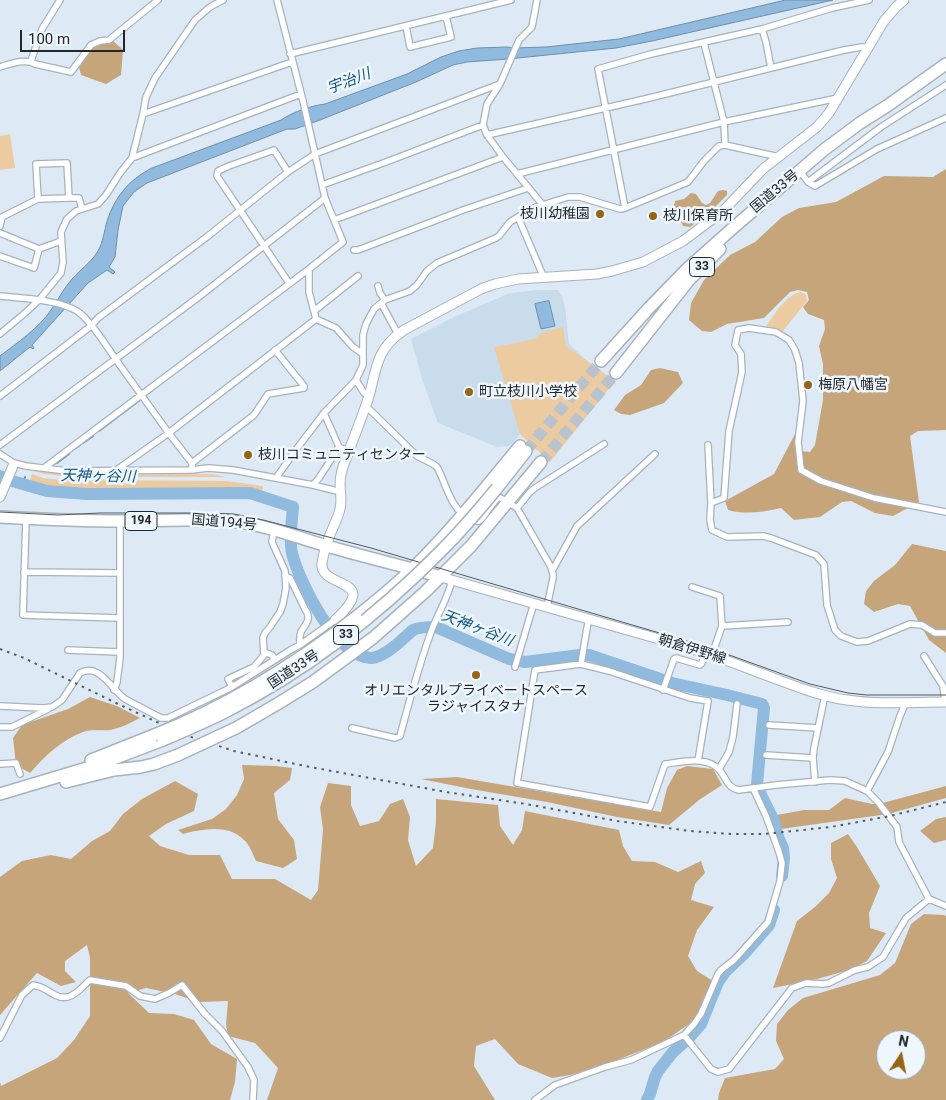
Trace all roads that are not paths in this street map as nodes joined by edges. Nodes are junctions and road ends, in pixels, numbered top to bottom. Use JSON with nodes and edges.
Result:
{"nodes":[{"id":1,"x":60,"y":0,"type":"edge"},
{"id":2,"x":158,"y":0,"type":"edge"},
{"id":3,"x":223,"y":0,"type":"edge"},
{"id":4,"x":277,"y":0,"type":"edge"},
{"id":5,"x":511,"y":0,"type":"edge"},
{"id":6,"x":537,"y":0,"type":"edge"},
{"id":7,"x":870,"y":0,"type":"edge"},
{"id":8,"x":903,"y":0,"type":"edge"},
{"id":9,"x":446,"y":16,"type":"junction"},
{"id":10,"x":406,"y":26,"type":"junction"},
{"id":11,"x":762,"y":29,"type":"junction"},
{"id":12,"x":704,"y":43,"type":"junction"},
{"id":13,"x":868,"y":47,"type":"junction"},
{"id":14,"x":290,"y":54,"type":"junction"},
{"id":15,"x":31,"y":61,"type":"junction"},
{"id":16,"x":292,"y":62,"type":"junction"},
{"id":17,"x":946,"y":64,"type":"edge"},
{"id":18,"x":0,"y":67,"type":"edge"},
{"id":19,"x":771,"y":68,"type":"junction"},
{"id":20,"x":714,"y":82,"type":"junction"},
{"id":21,"x":500,"y":84,"type":"junction"},
{"id":22,"x":946,"y":85,"type":"edge"},
{"id":23,"x":301,"y":94,"type":"junction"},
{"id":24,"x":838,"y":98,"type":"junction"},
{"id":25,"x":606,"y":108,"type":"junction"},
{"id":26,"x":144,"y":114,"type":"junction"},
{"id":27,"x":946,"y":118,"type":"edge"},
{"id":28,"x":724,"y":122,"type":"junction"},
{"id":29,"x":484,"y":125,"type":"junction"},
{"id":30,"x":487,"y":135,"type":"junction"},
{"id":31,"x":725,"y":145,"type":"junction"},
{"id":32,"x":614,"y":150,"type":"junction"},
{"id":33,"x":315,"y":154,"type":"junction"},
{"id":34,"x":503,"y":157,"type":"junction"},
{"id":35,"x":779,"y":157,"type":"junction"},
{"id":36,"x":132,"y":158,"type":"junction"},
{"id":37,"x":800,"y":171,"type":"junction"},
{"id":38,"x":288,"y":172,"type":"junction"},
{"id":39,"x":517,"y":174,"type":"junction"},
{"id":40,"x":808,"y":182,"type":"junction"},
{"id":41,"x":322,"y":185,"type":"junction"},
{"id":42,"x":528,"y":188,"type":"junction"},
{"id":43,"x":68,"y":198,"type":"junction"},
{"id":44,"x":325,"y":198,"type":"junction"},
{"id":45,"x":38,"y":199,"type":"junction"},
{"id":46,"x":542,"y":204,"type":"junction"},
{"id":47,"x":625,"y":208,"type":"junction"},
{"id":48,"x":82,"y":209,"type":"junction"},
{"id":49,"x":240,"y":210,"type":"junction"},
{"id":50,"x":518,"y":217,"type":"junction"},
{"id":51,"x":334,"y":220,"type":"junction"},
{"id":52,"x":0,"y":226,"type":"edge"},
{"id":53,"x":0,"y":233,"type":"edge"},
{"id":54,"x":61,"y":241,"type":"junction"},
{"id":55,"x":264,"y":245,"type":"junction"},
{"id":56,"x":39,"y":249,"type":"junction"},
{"id":57,"x":354,"y":250,"type":"dead end"},
{"id":58,"x":0,"y":256,"type":"edge"},
{"id":59,"x":309,"y":269,"type":"junction"},
{"id":60,"x":358,"y":276,"type":"dead end"},
{"id":61,"x":544,"y":278,"type":"junction"},
{"id":62,"x":289,"y":284,"type":"junction"},
{"id":63,"x":378,"y":286,"type":"dead end"},
{"id":64,"x":0,"y":296,"type":"edge"},
{"id":65,"x":42,"y":300,"type":"junction"},
{"id":66,"x":383,"y":302,"type":"junction"},
{"id":67,"x":314,"y":311,"type":"junction"},
{"id":68,"x":316,"y":318,"type":"junction"},
{"id":69,"x":91,"y":326,"type":"junction"},
{"id":70,"x":0,"y":334,"type":"edge"},
{"id":71,"x":398,"y":334,"type":"junction"},
{"id":72,"x":275,"y":350,"type":"junction"},
{"id":73,"x":363,"y":354,"type":"junction"},
{"id":74,"x":115,"y":358,"type":"junction"},
{"id":75,"x":598,"y":359,"type":"tunnel mouth"},
{"id":76,"x":616,"y":373,"type":"tunnel mouth"},
{"id":77,"x":356,"y":380,"type":"junction"},
{"id":78,"x":142,"y":395,"type":"junction"},
{"id":79,"x":0,"y":396,"type":"edge"},
{"id":80,"x":369,"y":396,"type":"junction"},
{"id":81,"x":366,"y":406,"type":"junction"},
{"id":82,"x":324,"y":413,"type":"junction"},
{"id":83,"x":168,"y":432,"type":"junction"},
{"id":84,"x":604,"y":444,"type":"dead end"},
{"id":85,"x":0,"y":445,"type":"edge"},
{"id":86,"x":708,"y":445,"type":"dead end"},
{"id":87,"x":339,"y":448,"type":"junction"},
{"id":88,"x":349,"y":452,"type":"junction"},
{"id":89,"x":0,"y":454,"type":"edge"},
{"id":90,"x":654,"y":454,"type":"dead end"},
{"id":91,"x":541,"y":462,"type":"tunnel mouth"},
{"id":92,"x":192,"y":463,"type":"junction"},
{"id":93,"x":13,"y":465,"type":"junction"},
{"id":94,"x":44,"y":468,"type":"junction"},
{"id":95,"x":192,"y":470,"type":"junction"},
{"id":96,"x":115,"y":471,"type":"junction"},
{"id":97,"x":276,"y":478,"type":"junction"},
{"id":98,"x":312,"y":485,"type":"junction"},
{"id":99,"x":341,"y":492,"type":"junction"},
{"id":100,"x":2,"y":494,"type":"edge"},
{"id":101,"x":711,"y":503,"type":"junction"},
{"id":102,"x":513,"y":505,"type":"junction"},
{"id":103,"x":946,"y":512,"type":"edge"},
{"id":104,"x":462,"y":515,"type":"junction"},
{"id":105,"x":0,"y":517,"type":"edge"},
{"id":106,"x":26,"y":519,"type":"junction"},
{"id":107,"x":120,"y":521,"type":"junction"},
{"id":108,"x":277,"y":530,"type":"junction"},
{"id":109,"x":326,"y":546,"type":"junction"},
{"id":110,"x":412,"y":569,"type":"junction"},
{"id":111,"x":552,"y":571,"type":"junction"},
{"id":112,"x":24,"y":572,"type":"junction"},
{"id":113,"x":120,"y":573,"type":"junction"},
{"id":114,"x":285,"y":576,"type":"junction"},
{"id":115,"x":446,"y":579,"type":"junction"},
{"id":116,"x":692,"y":587,"type":"dead end"},
{"id":117,"x":534,"y":603,"type":"junction"},
{"id":118,"x":547,"y":607,"type":"junction"},
{"id":119,"x":119,"y":618,"type":"junction"},
{"id":120,"x":589,"y":619,"type":"junction"},
{"id":121,"x":335,"y":620,"type":"joint"},
{"id":122,"x":788,"y":622,"type":"dead end"},
{"id":123,"x":722,"y":626,"type":"junction"},
{"id":124,"x":946,"y":633,"type":"edge"},
{"id":125,"x":300,"y":645,"type":"junction"},
{"id":126,"x":68,"y":650,"type":"dead end"},
{"id":127,"x":120,"y":652,"type":"junction"},
{"id":128,"x":264,"y":652,"type":"junction"},
{"id":129,"x":709,"y":654,"type":"junction"},
{"id":130,"x":924,"y":656,"type":"dead end"},
{"id":131,"x":275,"y":660,"type":"junction"},
{"id":132,"x":581,"y":662,"type":"junction"},
{"id":133,"x":515,"y":666,"type":"dead end"},
{"id":134,"x":232,"y":687,"type":"junction"},
{"id":135,"x":664,"y":688,"type":"junction"},
{"id":136,"x":114,"y":690,"type":"junction"},
{"id":137,"x":825,"y":695,"type":"junction"},
{"id":138,"x":906,"y":702,"type":"junction"},
{"id":139,"x":945,"y":702,"type":"edge"},
{"id":140,"x":737,"y":704,"type":"dead end"},
{"id":141,"x":0,"y":706,"type":"edge"},
{"id":142,"x":52,"y":707,"type":"junction"},
{"id":143,"x":769,"y":725,"type":"dead end"},
{"id":144,"x":0,"y":727,"type":"edge"},
{"id":145,"x":352,"y":728,"type":"dead end"},
{"id":146,"x":818,"y":728,"type":"junction"},
{"id":147,"x":158,"y":737,"type":"junction"},
{"id":148,"x":766,"y":755,"type":"dead end"},
{"id":149,"x":813,"y":758,"type":"junction"},
{"id":150,"x":698,"y":761,"type":"junction"},
{"id":151,"x":0,"y":764,"type":"edge"},
{"id":152,"x":719,"y":769,"type":"junction"},
{"id":153,"x":20,"y":774,"type":"dead end"},
{"id":154,"x":815,"y":782,"type":"junction"},
{"id":155,"x":25,"y":788,"type":"junction"},
{"id":156,"x":754,"y":788,"type":"junction"},
{"id":157,"x":867,"y":790,"type":"junction"},
{"id":158,"x":0,"y":794,"type":"edge"},
{"id":159,"x":930,"y":899,"type":"junction"},
{"id":160,"x":946,"y":906,"type":"edge"},
{"id":161,"x":0,"y":1038,"type":"edge"},
{"id":162,"x":686,"y":1038,"type":"junction"},
{"id":163,"x":253,"y":1100,"type":"edge"},
{"id":164,"x":535,"y":1100,"type":"edge"}],
"edges":[{"from":1,"to":15,"type":"street"},
{"from":2,"to":15,"type":"street"},
{"from":3,"to":26,"type":"street"},
{"from":4,"to":14,"type":"street"},
{"from":5,"to":9,"type":"street"},
{"from":6,"to":21,"type":"street"},
{"from":7,"to":11,"type":"street"},
{"from":8,"to":13,"type":"street"},
{"from":9,"to":10,"type":"street"},
{"from":9,"to":10,"type":"street"},
{"from":10,"to":14,"type":"street"},
{"from":11,"to":12,"type":"street"},
{"from":11,"to":19,"type":"street"},
{"from":12,"to":20,"type":"street"},
{"from":12,"to":25,"type":"street"},
{"from":13,"to":19,"type":"street"},
{"from":13,"to":24,"type":"street"},
{"from":14,"to":16,"type":"street"},
{"from":15,"to":18,"type":"street"},
{"from":16,"to":23,"type":"street"},
{"from":16,"to":26,"type":"street"},
{"from":17,"to":37,"type":"highway","name":"国道33号","number":"33"},
{"from":19,"to":20,"type":"street"},
{"from":20,"to":25,"type":"street"},
{"from":20,"to":28,"type":"street"},
{"from":21,"to":29,"type":"street"},
{"from":21,"to":33,"type":"street"},
{"from":22,"to":40,"type":"street"},
{"from":23,"to":33,"type":"street"},
{"from":23,"to":36,"type":"street"},
{"from":24,"to":28,"type":"street"},
{"from":24,"to":35,"type":"street"},
{"from":25,"to":30,"type":"street"},
{"from":25,"to":32,"type":"street"},
{"from":26,"to":36,"type":"street"},
{"from":27,"to":40,"type":"street"},
{"from":28,"to":31,"type":"street"},
{"from":28,"to":32,"type":"street"},
{"from":29,"to":30,"type":"street"},
{"from":29,"to":41,"type":"street"},
{"from":30,"to":34,"type":"street"},
{"from":31,"to":35,"type":"street"},
{"from":31,"to":47,"type":"street"},
{"from":32,"to":39,"type":"street"},
{"from":32,"to":47,"type":"street"},
{"from":33,"to":38,"type":"street"},
{"from":33,"to":41,"type":"street"},
{"from":34,"to":39,"type":"street"},
{"from":34,"to":51,"type":"street"},
{"from":35,"to":61,"type":"street"},
{"from":36,"to":48,"type":"street"},
{"from":37,"to":40,"type":"street"},
{"from":37,"to":75,"type":"highway","name":"国道33号","number":"33"},
{"from":37,"to":76,"type":"highway","number":"33"},
{"from":38,"to":49,"type":"street"},
{"from":38,"to":49,"type":"street"},
{"from":39,"to":42,"type":"street"},
{"from":41,"to":44,"type":"street"},
{"from":42,"to":46,"type":"street"},
{"from":42,"to":57,"type":"street"},
{"from":43,"to":45,"type":"street"},
{"from":43,"to":45,"type":"street"},
{"from":43,"to":48,"type":"street"},
{"from":44,"to":51,"type":"street"},
{"from":44,"to":55,"type":"street"},
{"from":45,"to":52,"type":"street"},
{"from":46,"to":47,"type":"street"},
{"from":46,"to":50,"type":"street"},
{"from":48,"to":54,"type":"street"},
{"from":49,"to":55,"type":"street"},
{"from":49,"to":69,"type":"street"},
{"from":50,"to":61,"type":"street"},
{"from":50,"to":66,"type":"street"},
{"from":51,"to":59,"type":"street"},
{"from":53,"to":56,"type":"street"},
{"from":54,"to":56,"type":"street"},
{"from":54,"to":65,"type":"street"},
{"from":55,"to":62,"type":"street"},
{"from":55,"to":74,"type":"street"},
{"from":56,"to":58,"type":"street"},
{"from":59,"to":62,"type":"street"},
{"from":59,"to":67,"type":"street"},
{"from":60,"to":67,"type":"street"},
{"from":61,"to":71,"type":"street"},
{"from":62,"to":78,"type":"street"},
{"from":63,"to":66,"type":"street"},
{"from":64,"to":65,"type":"street"},
{"from":65,"to":69,"type":"street"},
{"from":65,"to":70,"type":"street"},
{"from":66,"to":71,"type":"street"},
{"from":66,"to":73,"type":"street"},
{"from":67,"to":68,"type":"street"},
{"from":68,"to":72,"type":"street"},
{"from":68,"to":73,"type":"street"},
{"from":69,"to":74,"type":"street"},
{"from":69,"to":79,"type":"street"},
{"from":71,"to":80,"type":"street"},
{"from":72,"to":83,"type":"street"},
{"from":72,"to":92,"type":"street"},
{"from":73,"to":77,"type":"street"},
{"from":74,"to":78,"type":"street"},
{"from":74,"to":85,"type":"street"},
{"from":77,"to":80,"type":"street"},
{"from":77,"to":82,"type":"street"},
{"from":78,"to":83,"type":"street"},
{"from":78,"to":94,"type":"street"},
{"from":80,"to":81,"type":"street"},
{"from":81,"to":88,"type":"street"},
{"from":81,"to":104,"type":"street"},
{"from":82,"to":87,"type":"street"},
{"from":82,"to":97,"type":"street"},
{"from":83,"to":92,"type":"street"},
{"from":83,"to":96,"type":"street"},
{"from":84,"to":102,"type":"street"},
{"from":86,"to":101,"type":"street"},
{"from":87,"to":88,"type":"street"},
{"from":87,"to":98,"type":"street"},
{"from":88,"to":99,"type":"street"},
{"from":89,"to":93,"type":"street"},
{"from":90,"to":111,"type":"street"},
{"from":91,"to":102,"type":"highway"},
{"from":92,"to":95,"type":"street"},
{"from":93,"to":94,"type":"street"},
{"from":93,"to":100,"type":"street"},
{"from":94,"to":96,"type":"street"},
{"from":95,"to":96,"type":"street"},
{"from":95,"to":97,"type":"street"},
{"from":97,"to":98,"type":"street"},
{"from":98,"to":99,"type":"street"},
{"from":99,"to":109,"type":"street"},
{"from":101,"to":103,"type":"street"},
{"from":101,"to":124,"type":"street"},
{"from":102,"to":104,"type":"street"},
{"from":102,"to":111,"type":"street"},
{"from":102,"to":115,"type":"highway"},
{"from":104,"to":110,"type":"highway","number":"33"},
{"from":104,"to":147,"type":"highway","name":"国道33号","number":"33","bridge":true},
{"from":105,"to":106,"type":"highway","name":"国道194号","number":"194"},
{"from":106,"to":107,"type":"highway","name":"国道194号","number":"194"},
{"from":106,"to":112,"type":"street"},
{"from":107,"to":108,"type":"highway","name":"国道194号","number":"194"},
{"from":107,"to":113,"type":"street"},
{"from":108,"to":109,"type":"highway","name":"国道194号","number":"194"},
{"from":108,"to":114,"type":"street"},
{"from":109,"to":110,"type":"highway","name":"国道194号","number":"194"},
{"from":109,"to":121,"type":"street"},
{"from":110,"to":115,"type":"highway","name":"国道194号","number":"194"},
{"from":110,"to":147,"type":"highway","bridge":true},
{"from":111,"to":118,"type":"street"},
{"from":112,"to":113,"type":"street"},
{"from":112,"to":119,"type":"street"},
{"from":113,"to":119,"type":"street"},
{"from":114,"to":125,"type":"street"},
{"from":114,"to":128,"type":"street"},
{"from":115,"to":117,"type":"street","name":"朝倉伊野線"},
{"from":115,"to":145,"type":"street"},
{"from":115,"to":155,"type":"highway","bridge":true},
{"from":116,"to":123,"type":"street"},
{"from":117,"to":118,"type":"street","name":"朝倉伊野線"},
{"from":117,"to":133,"type":"street"},
{"from":118,"to":120,"type":"street","name":"朝倉伊野線"},
{"from":119,"to":127,"type":"street"},
{"from":120,"to":129,"type":"street","name":"朝倉伊野線"},
{"from":120,"to":132,"type":"street"},
{"from":121,"to":125,"type":"street"},
{"from":122,"to":123,"type":"street"},
{"from":123,"to":129,"type":"street"},
{"from":125,"to":131,"type":"street"},
{"from":126,"to":127,"type":"street"},
{"from":127,"to":136,"type":"street"},
{"from":128,"to":131,"type":"street"},
{"from":128,"to":134,"type":"street"},
{"from":129,"to":135,"type":"street"},
{"from":129,"to":137,"type":"street","name":"朝倉伊野線"},
{"from":130,"to":139,"type":"street"},
{"from":131,"to":134,"type":"street"},
{"from":132,"to":135,"type":"street"},
{"from":132,"to":150,"type":"street"},
{"from":134,"to":136,"type":"street"},
{"from":135,"to":150,"type":"street"},
{"from":136,"to":142,"type":"street"},
{"from":137,"to":138,"type":"street","name":"朝倉伊野線"},
{"from":137,"to":146,"type":"street"},
{"from":138,"to":139,"type":"street","name":"朝倉伊野線"},
{"from":138,"to":157,"type":"street"},
{"from":140,"to":152,"type":"street"},
{"from":141,"to":142,"type":"street"},
{"from":142,"to":144,"type":"street"},
{"from":143,"to":146,"type":"street"},
{"from":146,"to":149,"type":"street"},
{"from":147,"to":155,"type":"highway"},
{"from":148,"to":149,"type":"street"},
{"from":149,"to":154,"type":"street"},
{"from":150,"to":152,"type":"street"},
{"from":151,"to":153,"type":"street"},
{"from":152,"to":156,"type":"street"},
{"from":154,"to":156,"type":"street"},
{"from":154,"to":157,"type":"street"},
{"from":155,"to":158,"type":"highway"},
{"from":156,"to":162,"type":"street"},
{"from":157,"to":159,"type":"street"},
{"from":159,"to":160,"type":"street"},
{"from":159,"to":162,"type":"street"},
{"from":161,"to":163,"type":"street"},
{"from":162,"to":164,"type":"street"}]}
